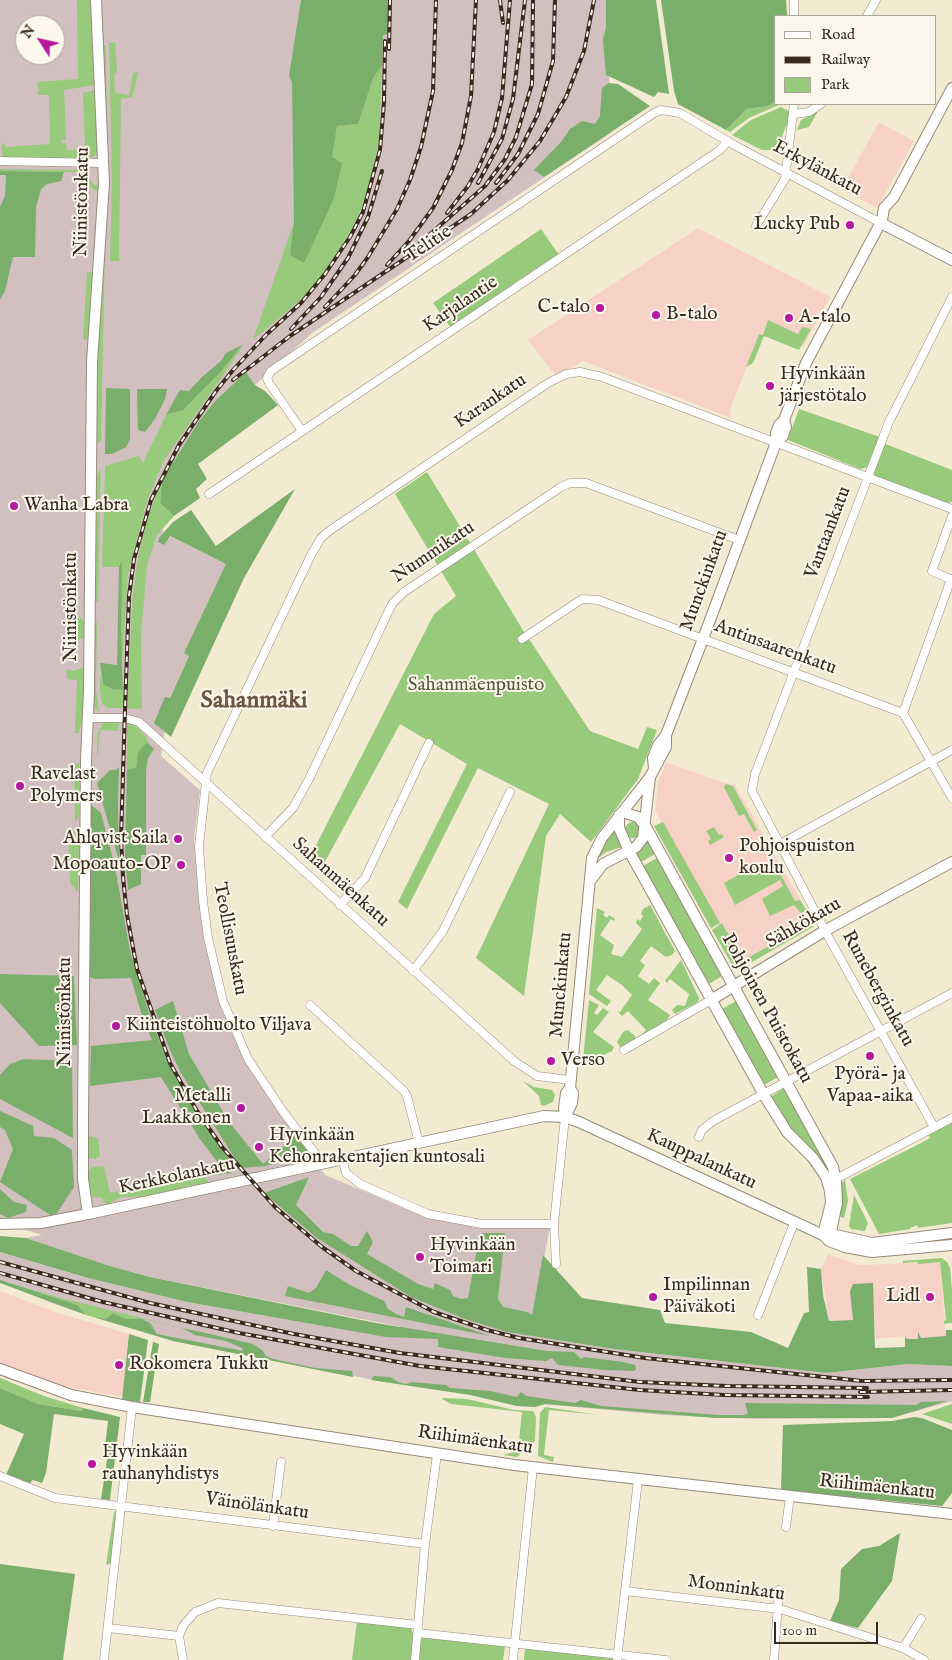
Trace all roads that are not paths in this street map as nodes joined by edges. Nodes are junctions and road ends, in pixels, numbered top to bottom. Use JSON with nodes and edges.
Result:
{"nodes":[{"id":1,"x":96,"y":0,"type":"edge"},
{"id":2,"x":794,"y":0,"type":"edge"},
{"id":3,"x":876,"y":0,"type":"edge"},
{"id":4,"x":794,"y":15,"type":"edge"},
{"id":5,"x":868,"y":15,"type":"edge"},
{"id":6,"x":952,"y":88,"type":"edge"},
{"id":7,"x":794,"y":105,"type":"edge"},
{"id":8,"x":820,"y":105,"type":"edge"},
{"id":9,"x":666,"y":110,"type":"joint"},
{"id":10,"x":794,"y":114,"type":"junction"},
{"id":11,"x":728,"y":141,"type":"junction"},
{"id":12,"x":0,"y":161,"type":"edge"},
{"id":13,"x":103,"y":163,"type":"junction"},
{"id":14,"x":786,"y":172,"type":"junction"},
{"id":15,"x":882,"y":221,"type":"junction"},
{"id":16,"x":756,"y":226,"type":"dead end"},
{"id":17,"x":952,"y":260,"type":"edge"},
{"id":18,"x":952,"y":297,"type":"edge"},
{"id":19,"x":302,"y":431,"type":"junction"},
{"id":20,"x":776,"y":441,"type":"junction"},
{"id":21,"x":868,"y":477,"type":"junction"},
{"id":22,"x":209,"y":494,"type":"dead end"},
{"id":23,"x":952,"y":509,"type":"edge"},
{"id":24,"x":952,"y":516,"type":"edge"},
{"id":25,"x":739,"y":540,"type":"junction"},
{"id":26,"x":951,"y":579,"type":"edge"},
{"id":27,"x":522,"y":639,"type":"dead end"},
{"id":28,"x":702,"y":639,"type":"junction"},
{"id":29,"x":794,"y":673,"type":"junction"},
{"id":30,"x":903,"y":713,"type":"junction"},
{"id":31,"x":87,"y":718,"type":"junction"},
{"id":32,"x":429,"y":743,"type":"dead end"},
{"id":33,"x":952,"y":750,"type":"edge"},
{"id":34,"x":932,"y":761,"type":"junction"},
{"id":35,"x":652,"y":772,"type":"junction"},
{"id":36,"x":206,"y":783,"type":"junction"},
{"id":37,"x":752,"y":787,"type":"joint"},
{"id":38,"x":510,"y":792,"type":"dead end"},
{"id":39,"x":952,"y":798,"type":"edge"},
{"id":40,"x":621,"y":814,"type":"junction"},
{"id":41,"x":646,"y":827,"type":"junction"},
{"id":42,"x":265,"y":837,"type":"junction"},
{"id":43,"x":780,"y":844,"type":"junction"},
{"id":44,"x":629,"y":851,"type":"junction"},
{"id":45,"x":952,"y":862,"type":"edge"},
{"id":46,"x":588,"y":885,"type":"junction"},
{"id":47,"x":340,"y":905,"type":"junction"},
{"id":48,"x":826,"y":930,"type":"junction"},
{"id":49,"x":413,"y":971,"type":"junction"},
{"id":50,"x":734,"y":986,"type":"junction"},
{"id":51,"x":952,"y":993,"type":"edge"},
{"id":52,"x":711,"y":1000,"type":"junction"},
{"id":53,"x":310,"y":1005,"type":"dead end"},
{"id":54,"x":881,"y":1030,"type":"junction"},
{"id":55,"x":624,"y":1050,"type":"dead end"},
{"id":56,"x":786,"y":1082,"type":"junction"},
{"id":57,"x":570,"y":1084,"type":"junction"},
{"id":58,"x":764,"y":1095,"type":"junction"},
{"id":59,"x":565,"y":1117,"type":"junction"},
{"id":60,"x":952,"y":1118,"type":"edge"},
{"id":61,"x":934,"y":1127,"type":"junction"},
{"id":62,"x":699,"y":1136,"type":"dead end"},
{"id":63,"x":418,"y":1143,"type":"junction"},
{"id":64,"x":342,"y":1159,"type":"junction"},
{"id":65,"x":320,"y":1164,"type":"junction"},
{"id":66,"x":832,"y":1181,"type":"junction"},
{"id":67,"x":88,"y":1214,"type":"junction"},
{"id":68,"x":794,"y":1223,"type":"junction"},
{"id":69,"x":0,"y":1224,"type":"edge"},
{"id":70,"x":554,"y":1224,"type":"junction"},
{"id":71,"x":828,"y":1237,"type":"junction"},
{"id":72,"x":952,"y":1238,"type":"edge"},
{"id":73,"x":556,"y":1264,"type":"dead end"},
{"id":74,"x":758,"y":1315,"type":"dead end"},
{"id":75,"x":0,"y":1369,"type":"edge"},
{"id":76,"x":132,"y":1407,"type":"junction"},
{"id":77,"x":437,"y":1454,"type":"junction"},
{"id":78,"x":281,"y":1462,"type":"dead end"},
{"id":79,"x":534,"y":1467,"type":"junction"},
{"id":80,"x":0,"y":1476,"type":"edge"},
{"id":81,"x":638,"y":1480,"type":"junction"},
{"id":82,"x":790,"y":1496,"type":"junction"},
{"id":83,"x":122,"y":1505,"type":"junction"},
{"id":84,"x":952,"y":1514,"type":"edge"},
{"id":85,"x":274,"y":1526,"type":"junction"},
{"id":86,"x":786,"y":1528,"type":"dead end"},
{"id":87,"x":425,"y":1544,"type":"junction"},
{"id":88,"x":779,"y":1590,"type":"dead end"},
{"id":89,"x":625,"y":1592,"type":"junction"},
{"id":90,"x":780,"y":1609,"type":"junction"},
{"id":91,"x":920,"y":1619,"type":"dead end"},
{"id":92,"x":108,"y":1628,"type":"junction"},
{"id":93,"x":418,"y":1629,"type":"junction"},
{"id":94,"x":179,"y":1636,"type":"junction"},
{"id":95,"x":515,"y":1644,"type":"junction"},
{"id":96,"x":903,"y":1648,"type":"junction"},
{"id":97,"x":617,"y":1657,"type":"edge"},
{"id":98,"x":104,"y":1660,"type":"edge"},
{"id":99,"x":183,"y":1660,"type":"edge"},
{"id":100,"x":415,"y":1660,"type":"edge"},
{"id":101,"x":514,"y":1660,"type":"edge"},
{"id":102,"x":666,"y":1660,"type":"edge"},
{"id":103,"x":774,"y":1660,"type":"edge"},
{"id":104,"x":924,"y":1660,"type":"edge"}],
"edges":[{"from":1,"to":13,"type":"street","name":"Niinistönkatu"},
{"from":2,"to":4,"type":"street"},
{"from":3,"to":5,"type":"street"},
{"from":6,"to":15,"type":"street","name":"Munckinkatu"},
{"from":7,"to":10,"type":"street"},
{"from":8,"to":10,"type":"street"},
{"from":9,"to":11,"type":"street","name":"Erkylänkatu"},
{"from":9,"to":19,"type":"street","name":"Telitie"},
{"from":10,"to":14,"type":"street"},
{"from":11,"to":14,"type":"street","name":"Erkylänkatu"},
{"from":11,"to":19,"type":"street","name":"Karjalantie"},
{"from":12,"to":13,"type":"street"},
{"from":13,"to":31,"type":"street","name":"Niinistönkatu"},
{"from":14,"to":15,"type":"street","name":"Erkylänkatu"},
{"from":14,"to":16,"type":"street"},
{"from":15,"to":17,"type":"street","name":"Erkylänkatu"},
{"from":15,"to":20,"type":"street","name":"Munckinkatu"},
{"from":18,"to":21,"type":"street","name":"Vantaankatu"},
{"from":19,"to":22,"type":"street","name":"Karjalantie"},
{"from":20,"to":21,"type":"street","name":"Karankatu"},
{"from":20,"to":25,"type":"street","name":"Munckinkatu"},
{"from":20,"to":36,"type":"street","name":"Karankatu"},
{"from":21,"to":23,"type":"street","name":"Karankatu"},
{"from":21,"to":29,"type":"street","name":"Vantaankatu"},
{"from":24,"to":26,"type":"street"},
{"from":25,"to":28,"type":"street","name":"Munckinkatu"},
{"from":25,"to":42,"type":"street","name":"Nummikatu"},
{"from":26,"to":30,"type":"street"},
{"from":27,"to":28,"type":"street","name":"Antinsaarenkatu"},
{"from":28,"to":29,"type":"street","name":"Antinsaarenkatu"},
{"from":28,"to":35,"type":"street","name":"Munckinkatu"},
{"from":29,"to":30,"type":"street","name":"Antinsaarenkatu"},
{"from":29,"to":37,"type":"street","name":"Vantaankatu"},
{"from":30,"to":34,"type":"street"},
{"from":31,"to":36,"type":"street","name":"Sahanmäenkatu"},
{"from":31,"to":67,"type":"street","name":"Niinistönkatu"},
{"from":32,"to":47,"type":"street"},
{"from":33,"to":34,"type":"street"},
{"from":34,"to":39,"type":"street"},
{"from":34,"to":43,"type":"street"},
{"from":35,"to":40,"type":"street","name":"Munckinkatu"},
{"from":35,"to":41,"type":"street","name":"Munckinkatu"},
{"from":36,"to":42,"type":"street","name":"Sahanmäenkatu"},
{"from":36,"to":65,"type":"street","name":"Teollisuuskatu"},
{"from":37,"to":43,"type":"street","name":"Runeberginkatu"},
{"from":38,"to":49,"type":"street"},
{"from":40,"to":41,"type":"street","name":"Pohjoinen Puistokatu"},
{"from":40,"to":44,"type":"street","name":"Pohjoinen Puistokatu"},
{"from":40,"to":46,"type":"street","name":"Munckinkatu"},
{"from":41,"to":44,"type":"street","name":"Munckinkatu"},
{"from":41,"to":50,"type":"street","name":"Pohjoinen Puistokatu"},
{"from":42,"to":47,"type":"street","name":"Sahanmäenkatu"},
{"from":43,"to":48,"type":"street","name":"Runeberginkatu"},
{"from":44,"to":46,"type":"street","name":"Munckinkatu"},
{"from":44,"to":52,"type":"street","name":"Pohjoinen Puistokatu"},
{"from":45,"to":48,"type":"street","name":"Sähkökatu"},
{"from":46,"to":57,"type":"street","name":"Munckinkatu"},
{"from":47,"to":49,"type":"street","name":"Sahanmäenkatu"},
{"from":48,"to":50,"type":"street","name":"Sähkökatu"},
{"from":48,"to":54,"type":"street","name":"Runeberginkatu"},
{"from":49,"to":57,"type":"street","name":"Sahanmäenkatu"},
{"from":50,"to":52,"type":"street","name":"Sähkökatu"},
{"from":50,"to":56,"type":"street","name":"Pohjoinen Puistokatu"},
{"from":51,"to":54,"type":"street"},
{"from":52,"to":55,"type":"street","name":"Sähkökatu"},
{"from":52,"to":58,"type":"street","name":"Pohjoinen Puistokatu"},
{"from":53,"to":63,"type":"street"},
{"from":54,"to":56,"type":"street"},
{"from":54,"to":61,"type":"street","name":"Runeberginkatu"},
{"from":56,"to":58,"type":"street"},
{"from":56,"to":66,"type":"street","name":"Pohjoinen Puistokatu"},
{"from":57,"to":59,"type":"street","name":"Munckinkatu"},
{"from":58,"to":62,"type":"street"},
{"from":58,"to":66,"type":"street","name":"Pohjoinen Puistokatu"},
{"from":59,"to":63,"type":"street","name":"Kerkkolankatu"},
{"from":59,"to":68,"type":"street","name":"Kauppalankatu"},
{"from":59,"to":70,"type":"street","name":"Munckinkatu"},
{"from":60,"to":61,"type":"street"},
{"from":61,"to":66,"type":"street"},
{"from":63,"to":64,"type":"street","name":"Kerkkolankatu"},
{"from":64,"to":65,"type":"street","name":"Kerkkolankatu"},
{"from":64,"to":70,"type":"street"},
{"from":65,"to":67,"type":"street","name":"Kerkkolankatu"},
{"from":66,"to":71,"type":"street","name":"Pohjoinen Puistokatu"},
{"from":67,"to":69,"type":"street","name":"Kerkkolankatu"},
{"from":68,"to":71,"type":"street","name":"Kauppalankatu"},
{"from":68,"to":74,"type":"street"},
{"from":70,"to":73,"type":"street","name":"Munckinkatu"},
{"from":71,"to":72,"type":"street","name":"Kauppalankatu"},
{"from":75,"to":76,"type":"street","name":"Riihimäenkatu"},
{"from":76,"to":77,"type":"street","name":"Riihimäenkatu"},
{"from":76,"to":83,"type":"street"},
{"from":77,"to":79,"type":"street","name":"Riihimäenkatu"},
{"from":77,"to":87,"type":"street"},
{"from":78,"to":85,"type":"street"},
{"from":79,"to":81,"type":"street","name":"Riihimäenkatu"},
{"from":79,"to":95,"type":"street"},
{"from":80,"to":83,"type":"street","name":"Väinölänkatu"},
{"from":81,"to":82,"type":"street","name":"Riihimäenkatu"},
{"from":81,"to":89,"type":"street"},
{"from":82,"to":84,"type":"street","name":"Riihimäenkatu"},
{"from":82,"to":86,"type":"street"},
{"from":83,"to":85,"type":"street","name":"Väinölänkatu"},
{"from":83,"to":92,"type":"street"},
{"from":85,"to":87,"type":"street","name":"Väinölänkatu"},
{"from":87,"to":93,"type":"street"},
{"from":88,"to":90,"type":"street"},
{"from":89,"to":90,"type":"street","name":"Monninkatu"},
{"from":89,"to":97,"type":"street"},
{"from":90,"to":96,"type":"street","name":"Monninkatu"},
{"from":90,"to":103,"type":"street"},
{"from":91,"to":96,"type":"street"},
{"from":92,"to":94,"type":"street"},
{"from":92,"to":98,"type":"street"},
{"from":93,"to":94,"type":"street"},
{"from":93,"to":95,"type":"street"},
{"from":93,"to":100,"type":"street"},
{"from":94,"to":99,"type":"street"},
{"from":95,"to":97,"type":"street"},
{"from":95,"to":101,"type":"street"},
{"from":96,"to":104,"type":"street","name":"Monninkatu"},
{"from":97,"to":102,"type":"street"}]}
